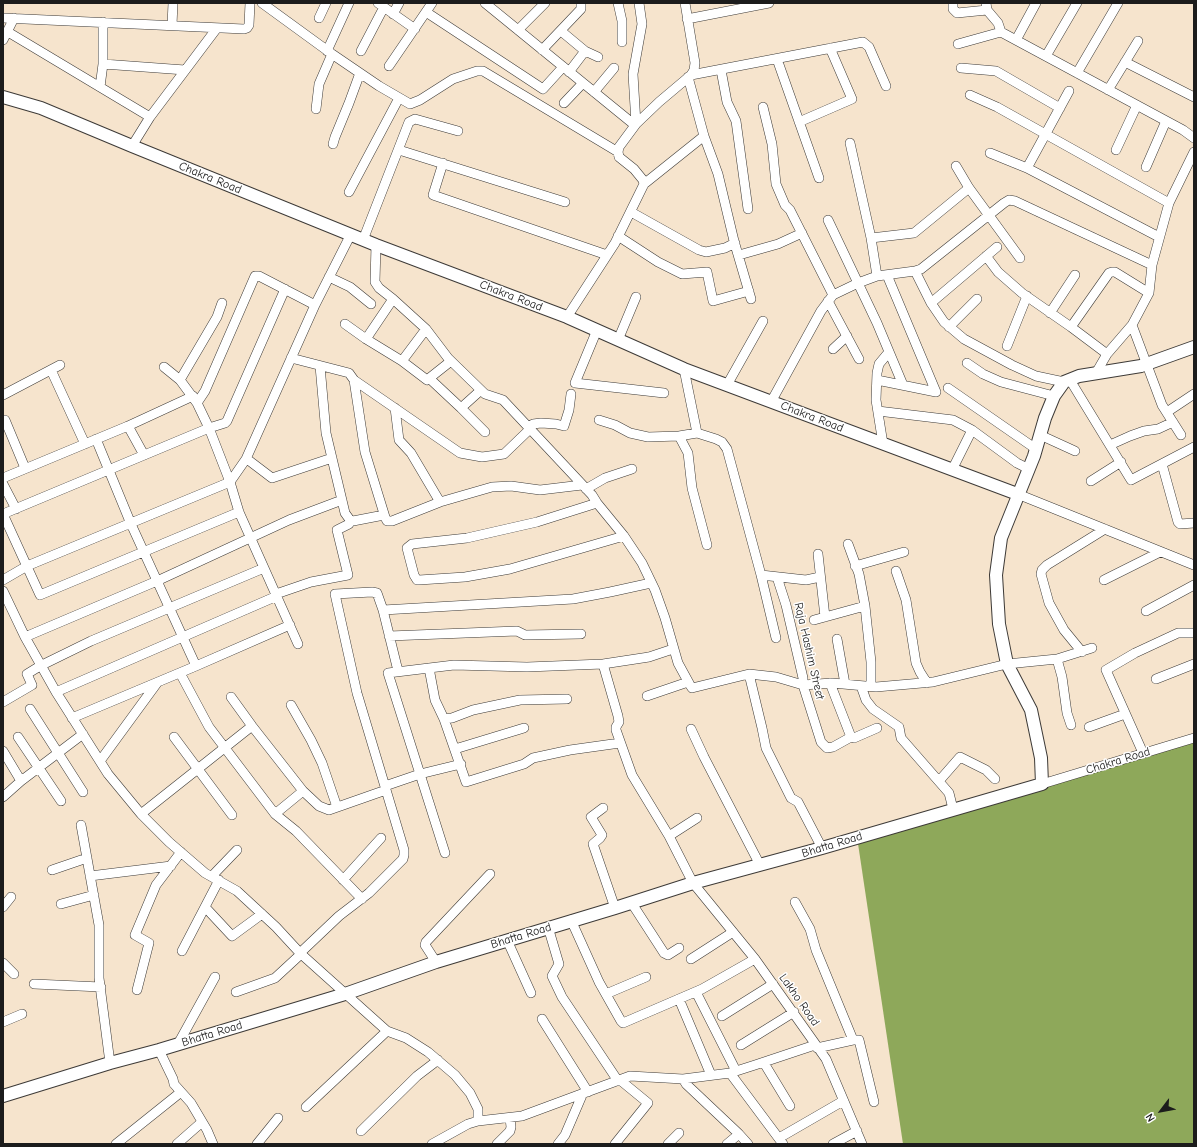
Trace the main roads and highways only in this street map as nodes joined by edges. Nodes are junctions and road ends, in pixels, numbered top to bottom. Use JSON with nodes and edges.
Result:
{"nodes":[{"id":1,"x":3,"y":97,"type":"edge"},
{"id":2,"x":1194,"y":347,"type":"edge"},
{"id":3,"x":1020,"y":495,"type":"junction"},
{"id":4,"x":3,"y":1096,"type":"edge"}],
"edges":[{"from":1,"to":3,"type":"main road","name":"Chakra Road"},
{"from":2,"to":3,"type":"main road"},
{"from":3,"to":4,"type":"main road","name":"Bhatta Road"}]}
